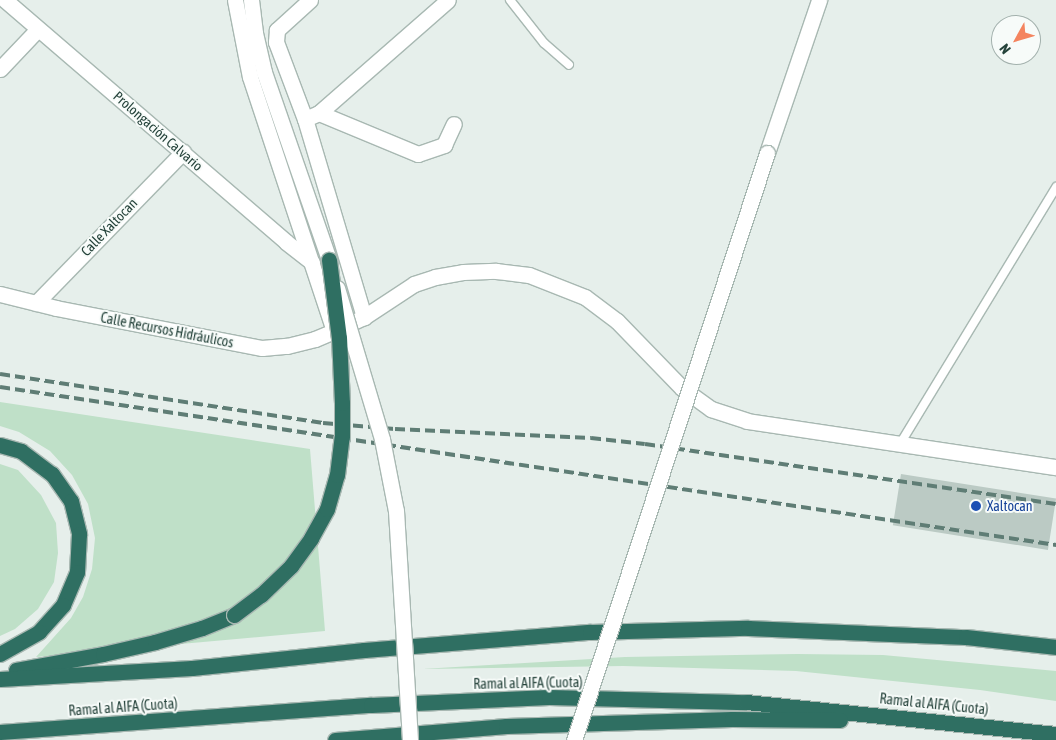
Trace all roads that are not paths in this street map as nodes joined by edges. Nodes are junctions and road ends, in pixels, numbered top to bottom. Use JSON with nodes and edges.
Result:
{"nodes":[{"id":1,"x":235,"y":0,"type":"edge"},
{"id":2,"x":251,"y":0,"type":"edge"},
{"id":3,"x":310,"y":0,"type":"edge"},
{"id":4,"x":448,"y":0,"type":"edge"},
{"id":5,"x":510,"y":0,"type":"edge"},
{"id":6,"x":818,"y":0,"type":"edge"},
{"id":7,"x":10,"y":1,"type":"edge"},
{"id":8,"x":38,"y":29,"type":"junction"},
{"id":9,"x":569,"y":65,"type":"dead end"},
{"id":10,"x":0,"y":69,"type":"edge"},
{"id":11,"x":312,"y":116,"type":"junction"},
{"id":12,"x":454,"y":124,"type":"dead end"},
{"id":13,"x":183,"y":152,"type":"junction"},
{"id":14,"x":1056,"y":187,"type":"edge"},
{"id":15,"x":329,"y":260,"type":"junction"},
{"id":16,"x":312,"y":262,"type":"junction"},
{"id":17,"x":0,"y":294,"type":"edge"},
{"id":18,"x":36,"y":303,"type":"junction"},
{"id":19,"x":364,"y":317,"type":"junction"},
{"id":20,"x":334,"y":332,"type":"junction"},
{"id":21,"x":0,"y":444,"type":"edge"},
{"id":22,"x":900,"y":444,"type":"junction"},
{"id":23,"x":1056,"y":467,"type":"edge"},
{"id":24,"x":1056,"y":647,"type":"edge"},
{"id":25,"x":0,"y":654,"type":"edge"},
{"id":26,"x":0,"y":671,"type":"edge"},
{"id":27,"x":0,"y":679,"type":"edge"},
{"id":28,"x":949,"y":721,"type":"junction"},
{"id":29,"x":0,"y":732,"type":"edge"},
{"id":30,"x":1056,"y":734,"type":"edge"},
{"id":31,"x":335,"y":740,"type":"edge"},
{"id":32,"x":410,"y":740,"type":"edge"},
{"id":33,"x":574,"y":740,"type":"edge"}],
"edges":[{"from":1,"to":16,"type":"street"},
{"from":2,"to":15,"type":"street"},
{"from":3,"to":11,"type":"street"},
{"from":4,"to":11,"type":"street"},
{"from":5,"to":9,"type":"lane"},
{"from":6,"to":33,"type":"street","bridge":true},
{"from":7,"to":8,"type":"street","name":"Prolongación Calvario"},
{"from":8,"to":10,"type":"street"},
{"from":8,"to":13,"type":"street","name":"Prolongación Calvario"},
{"from":11,"to":12,"type":"street"},
{"from":11,"to":19,"type":"street"},
{"from":13,"to":16,"type":"street","name":"Prolongación Calvario"},
{"from":13,"to":18,"type":"street","name":"Calle Xaltocan"},
{"from":14,"to":22,"type":"lane"},
{"from":15,"to":26,"type":"highway","bridge":true},
{"from":15,"to":32,"type":"street","bridge":true},
{"from":16,"to":20,"type":"street"},
{"from":17,"to":18,"type":"street","name":"Calle Recursos Hidráulicos"},
{"from":18,"to":20,"type":"street","name":"Calle Recursos Hidráulicos"},
{"from":19,"to":20,"type":"street","name":"Calle Recursos Hidráulicos"},
{"from":19,"to":22,"type":"street","name":"Calle Recursos Hidráulicos"},
{"from":21,"to":25,"type":"highway"},
{"from":22,"to":23,"type":"street","name":"Calle Recursos Hidráulicos"},
{"from":24,"to":27,"type":"highway"},
{"from":28,"to":29,"type":"highway","name":"Ramal al AIFA (Cuota)"},
{"from":28,"to":30,"type":"highway","name":"Ramal al AIFA (Cuota)"},
{"from":28,"to":31,"type":"highway"}]}
